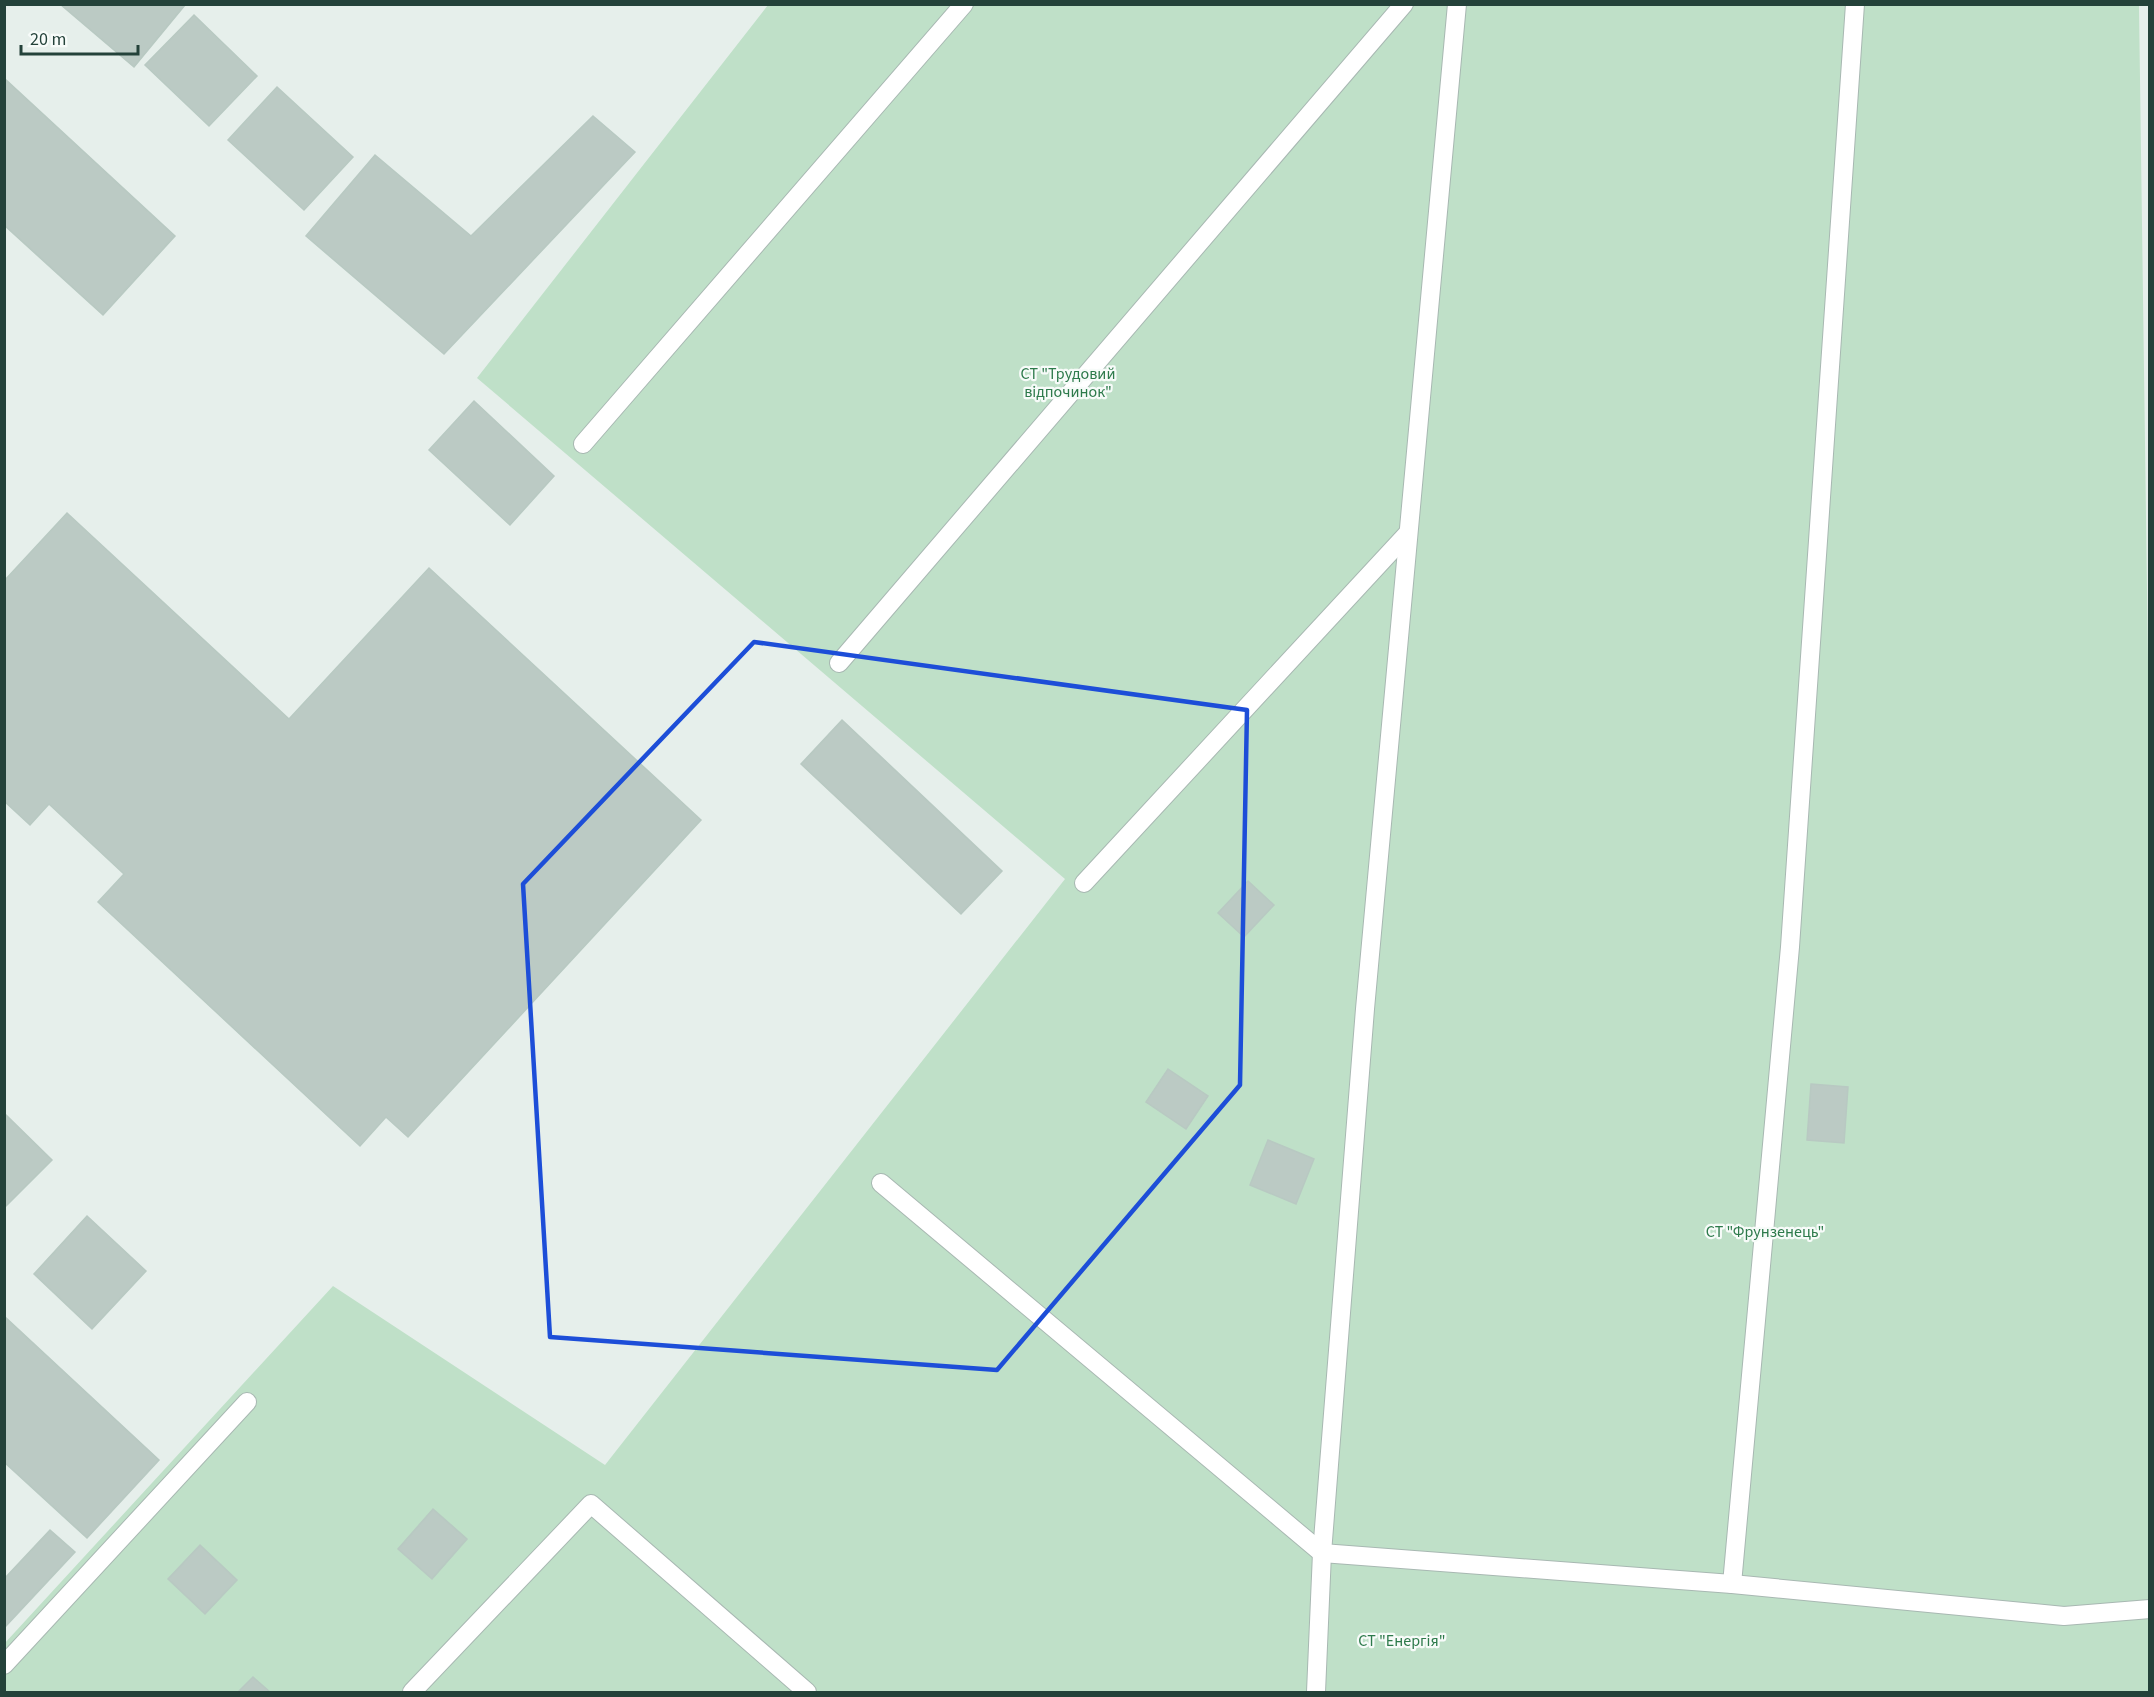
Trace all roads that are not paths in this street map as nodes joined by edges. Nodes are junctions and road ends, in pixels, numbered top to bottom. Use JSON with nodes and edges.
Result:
{"nodes":[{"id":1,"x":964,"y":4,"type":"edge"},
{"id":2,"x":1404,"y":4,"type":"edge"},
{"id":3,"x":1457,"y":4,"type":"edge"},
{"id":4,"x":1855,"y":4,"type":"edge"},
{"id":5,"x":583,"y":444,"type":"dead end"},
{"id":6,"x":1407,"y":534,"type":"junction"},
{"id":7,"x":839,"y":663,"type":"dead end"},
{"id":8,"x":1084,"y":883,"type":"dead end"},
{"id":9,"x":881,"y":1183,"type":"dead end"},
{"id":10,"x":247,"y":1402,"type":"dead end"},
{"id":11,"x":1322,"y":1553,"type":"junction"},
{"id":12,"x":1732,"y":1584,"type":"junction"},
{"id":13,"x":2150,"y":1609,"type":"edge"},
{"id":14,"x":4,"y":1665,"type":"edge"},
{"id":15,"x":412,"y":1692,"type":"edge"},
{"id":16,"x":807,"y":1692,"type":"edge"},
{"id":17,"x":1316,"y":1692,"type":"edge"}],
"edges":[{"from":1,"to":5,"type":"lane"},
{"from":2,"to":7,"type":"lane"},
{"from":3,"to":6,"type":"lane"},
{"from":4,"to":12,"type":"lane"},
{"from":6,"to":8,"type":"lane"},
{"from":6,"to":11,"type":"lane"},
{"from":9,"to":11,"type":"lane"},
{"from":10,"to":14,"type":"lane"},
{"from":11,"to":12,"type":"lane"},
{"from":11,"to":17,"type":"lane"},
{"from":12,"to":13,"type":"lane"},
{"from":15,"to":16,"type":"lane"}]}
